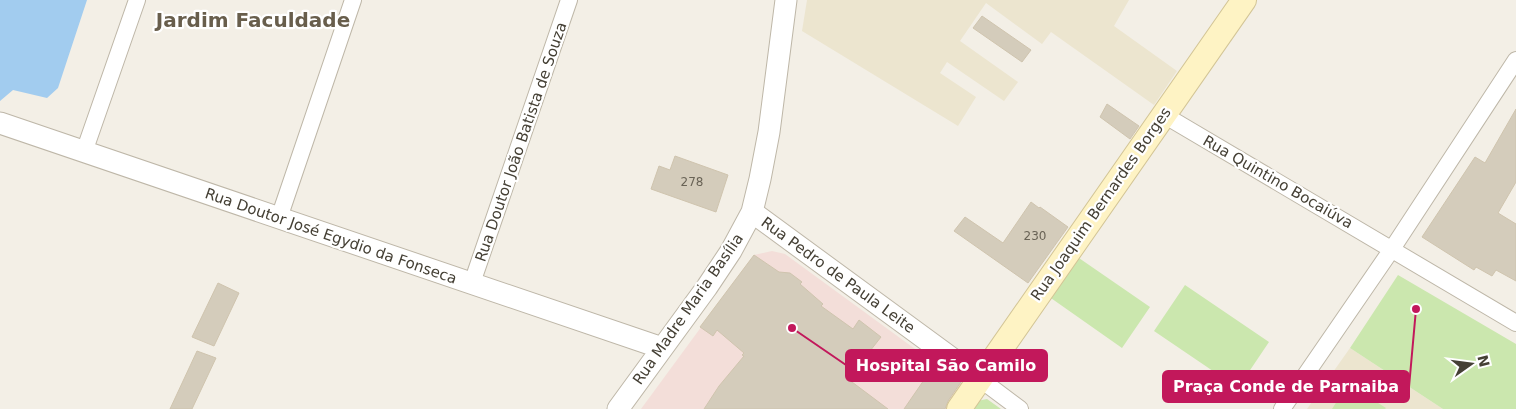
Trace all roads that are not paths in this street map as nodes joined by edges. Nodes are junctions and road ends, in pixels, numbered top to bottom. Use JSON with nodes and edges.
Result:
{"nodes":[{"id":1,"x":137,"y":0,"type":"edge"},
{"id":2,"x":353,"y":0,"type":"edge"},
{"id":3,"x":569,"y":0,"type":"edge"},
{"id":4,"x":786,"y":0,"type":"edge"},
{"id":5,"x":1244,"y":0,"type":"edge"},
{"id":6,"x":1516,"y":60,"type":"edge"},
{"id":7,"x":1164,"y":115,"type":"junction"},
{"id":8,"x":0,"y":124,"type":"edge"},
{"id":9,"x":84,"y":152,"type":"junction"},
{"id":10,"x":752,"y":212,"type":"junction"},
{"id":11,"x":279,"y":218,"type":"junction"},
{"id":12,"x":1392,"y":249,"type":"junction"},
{"id":13,"x":472,"y":284,"type":"junction"},
{"id":14,"x":1516,"y":323,"type":"edge"},
{"id":15,"x":662,"y":348,"type":"junction"},
{"id":16,"x":980,"y":379,"type":"junction"},
{"id":17,"x":618,"y":409,"type":"edge"},
{"id":18,"x":959,"y":409,"type":"edge"},
{"id":19,"x":1020,"y":409,"type":"edge"},
{"id":20,"x":1282,"y":409,"type":"edge"}],
"edges":[{"from":1,"to":9,"type":"street"},
{"from":2,"to":11,"type":"street"},
{"from":3,"to":13,"type":"street","name":"Rua Doutor João Batista de Souza"},
{"from":4,"to":10,"type":"street","name":"Rua Madre Maria Basília"},
{"from":5,"to":7,"type":"main road","name":"Rua Joaquim Bernardes Borges"},
{"from":6,"to":12,"type":"street"},
{"from":7,"to":12,"type":"street","name":"Rua Quintino Bocaiúva"},
{"from":7,"to":16,"type":"main road","name":"Rua Joaquim Bernardes Borges"},
{"from":8,"to":9,"type":"street","name":"Rua Doutor José Egydio da Fonseca"},
{"from":9,"to":11,"type":"street","name":"Rua Doutor José Egydio da Fonseca"},
{"from":10,"to":15,"type":"street","name":"Rua Madre Maria Basília"},
{"from":10,"to":16,"type":"street","name":"Rua Pedro de Paula Leite"},
{"from":11,"to":13,"type":"street","name":"Rua Doutor José Egydio da Fonseca"},
{"from":12,"to":14,"type":"street","name":"Rua Quintino Bocaiúva"},
{"from":12,"to":20,"type":"street"},
{"from":13,"to":15,"type":"street","name":"Rua Doutor José Egydio da Fonseca"},
{"from":15,"to":17,"type":"street","name":"Rua Madre Maria Basília"},
{"from":16,"to":18,"type":"main road","name":"Rua Joaquim Bernardes Borges"},
{"from":16,"to":19,"type":"street","name":"Rua Pedro de Paula Leite"}]}
